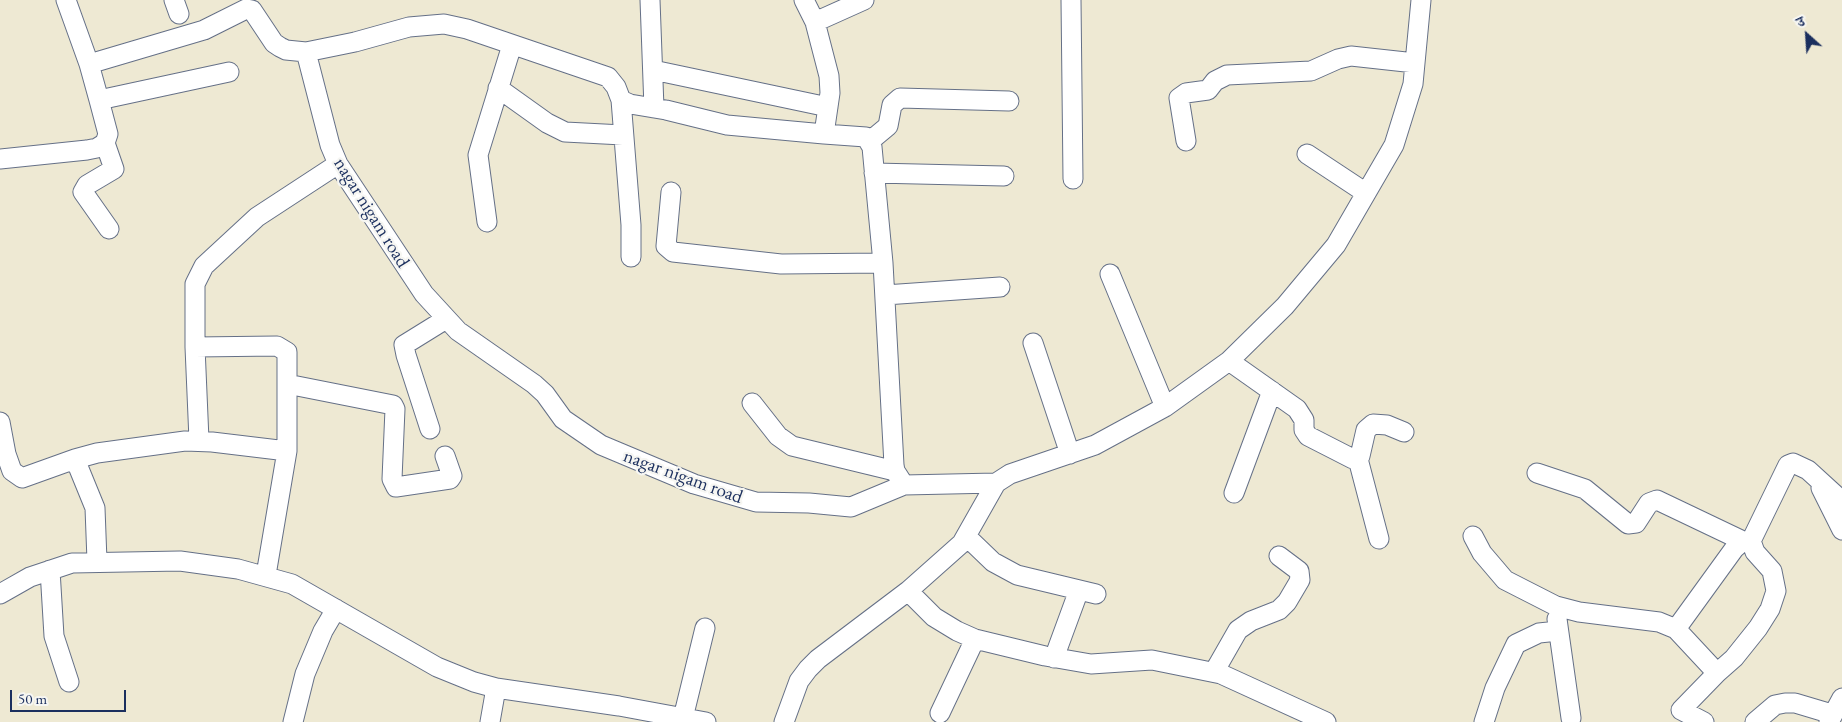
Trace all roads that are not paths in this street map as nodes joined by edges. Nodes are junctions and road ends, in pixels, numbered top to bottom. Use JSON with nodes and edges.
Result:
{"nodes":[{"id":1,"x":66,"y":0,"type":"edge"},
{"id":2,"x":650,"y":0,"type":"edge"},
{"id":3,"x":804,"y":0,"type":"edge"},
{"id":4,"x":864,"y":0,"type":"edge"},
{"id":5,"x":1071,"y":0,"type":"edge"},
{"id":6,"x":1422,"y":0,"type":"edge"},
{"id":7,"x":815,"y":22,"type":"junction"},
{"id":8,"x":512,"y":45,"type":"junction"},
{"id":9,"x":306,"y":52,"type":"junction"},
{"id":10,"x":1415,"y":63,"type":"junction"},
{"id":11,"x":89,"y":64,"type":"junction"},
{"id":12,"x":653,"y":70,"type":"junction"},
{"id":13,"x":229,"y":72,"type":"dead end"},
{"id":14,"x":498,"y":88,"type":"junction"},
{"id":15,"x":99,"y":100,"type":"junction"},
{"id":16,"x":621,"y":100,"type":"junction"},
{"id":17,"x":1009,"y":101,"type":"dead end"},
{"id":18,"x":828,"y":107,"type":"junction"},
{"id":19,"x":654,"y":108,"type":"junction"},
{"id":20,"x":824,"y":134,"type":"junction"},
{"id":21,"x":623,"y":135,"type":"junction"},
{"id":22,"x":870,"y":141,"type":"junction"},
{"id":23,"x":1186,"y":141,"type":"dead end"},
{"id":24,"x":105,"y":143,"type":"junction"},
{"id":25,"x":1307,"y":154,"type":"dead end"},
{"id":26,"x":0,"y":159,"type":"edge"},
{"id":27,"x":338,"y":164,"type":"junction"},
{"id":28,"x":874,"y":174,"type":"junction"},
{"id":29,"x":1004,"y":176,"type":"dead end"},
{"id":30,"x":1073,"y":179,"type":"dead end"},
{"id":31,"x":671,"y":192,"type":"dead end"},
{"id":32,"x":1366,"y":193,"type":"junction"},
{"id":33,"x":487,"y":222,"type":"dead end"},
{"id":34,"x":108,"y":228,"type":"dead end"},
{"id":35,"x":631,"y":257,"type":"dead end"},
{"id":36,"x":883,"y":263,"type":"junction"},
{"id":37,"x":1110,"y":274,"type":"dead end"},
{"id":38,"x":1000,"y":287,"type":"dead end"},
{"id":39,"x":885,"y":295,"type":"junction"},
{"id":40,"x":446,"y":319,"type":"junction"},
{"id":41,"x":1033,"y":344,"type":"dead end"},
{"id":42,"x":195,"y":347,"type":"junction"},
{"id":43,"x":1229,"y":361,"type":"junction"},
{"id":44,"x":287,"y":384,"type":"junction"},
{"id":45,"x":1272,"y":391,"type":"junction"},
{"id":46,"x":752,"y":403,"type":"dead end"},
{"id":47,"x":1164,"y":407,"type":"junction"},
{"id":48,"x":0,"y":422,"type":"edge"},
{"id":49,"x":430,"y":429,"type":"dead end"},
{"id":50,"x":1404,"y":432,"type":"dead end"},
{"id":51,"x":199,"y":440,"type":"junction"},
{"id":52,"x":287,"y":451,"type":"junction"},
{"id":53,"x":1070,"y":454,"type":"junction"},
{"id":54,"x":445,"y":456,"type":"dead end"},
{"id":55,"x":74,"y":459,"type":"junction"},
{"id":56,"x":1358,"y":459,"type":"junction"},
{"id":57,"x":1537,"y":473,"type":"dead end"},
{"id":58,"x":1816,"y":477,"type":"junction"},
{"id":59,"x":899,"y":478,"type":"junction"},
{"id":60,"x":996,"y":483,"type":"junction"},
{"id":61,"x":1234,"y":493,"type":"dead end"},
{"id":62,"x":1842,"y":501,"type":"edge"},
{"id":63,"x":1842,"y":530,"type":"edge"},
{"id":64,"x":1473,"y":536,"type":"dead end"},
{"id":65,"x":967,"y":537,"type":"junction"},
{"id":66,"x":1379,"y":539,"type":"dead end"},
{"id":67,"x":1747,"y":541,"type":"junction"},
{"id":68,"x":1279,"y":556,"type":"dead end"},
{"id":69,"x":97,"y":561,"type":"junction"},
{"id":70,"x":50,"y":570,"type":"junction"},
{"id":71,"x":266,"y":575,"type":"junction"},
{"id":72,"x":908,"y":591,"type":"junction"},
{"id":73,"x":0,"y":594,"type":"edge"},
{"id":74,"x":1556,"y":606,"type":"junction"},
{"id":75,"x":336,"y":609,"type":"junction"},
{"id":76,"x":705,"y":628,"type":"dead end"},
{"id":77,"x":1676,"y":629,"type":"junction"},
{"id":78,"x":1558,"y":631,"type":"junction"},
{"id":79,"x":975,"y":638,"type":"junction"},
{"id":80,"x":1054,"y":658,"type":"junction"},
{"id":81,"x":1214,"y":672,"type":"junction"},
{"id":82,"x":1718,"y":673,"type":"junction"},
{"id":83,"x":69,"y":682,"type":"dead end"},
{"id":84,"x":496,"y":688,"type":"junction"},
{"id":85,"x":1834,"y":711,"type":"edge"},
{"id":86,"x":940,"y":713,"type":"dead end"},
{"id":87,"x":618,"y":714,"type":"edge"},
{"id":88,"x":1675,"y":716,"type":"edge"},
{"id":89,"x":683,"y":718,"type":"junction"},
{"id":90,"x":1571,"y":718,"type":"dead end"},
{"id":91,"x":785,"y":721,"type":"edge"},
{"id":92,"x":293,"y":722,"type":"edge"},
{"id":93,"x":490,"y":722,"type":"edge"},
{"id":94,"x":706,"y":722,"type":"edge"},
{"id":95,"x":1326,"y":722,"type":"edge"},
{"id":96,"x":1484,"y":722,"type":"edge"},
{"id":97,"x":1704,"y":722,"type":"edge"},
{"id":98,"x":1755,"y":722,"type":"edge"}],
"edges":[{"from":1,"to":11,"type":"street"},
{"from":2,"to":12,"type":"street"},
{"from":3,"to":7,"type":"street"},
{"from":4,"to":7,"type":"street"},
{"from":5,"to":30,"type":"street"},
{"from":6,"to":10,"type":"street"},
{"from":7,"to":18,"type":"street"},
{"from":8,"to":9,"type":"street"},
{"from":8,"to":14,"type":"street"},
{"from":8,"to":16,"type":"street"},
{"from":9,"to":11,"type":"street"},
{"from":9,"to":27,"type":"street","name":"nagar nigam road"},
{"from":10,"to":23,"type":"street"},
{"from":10,"to":32,"type":"street"},
{"from":11,"to":15,"type":"street"},
{"from":12,"to":18,"type":"street"},
{"from":12,"to":19,"type":"street"},
{"from":13,"to":15,"type":"street"},
{"from":14,"to":21,"type":"street"},
{"from":14,"to":33,"type":"street"},
{"from":15,"to":24,"type":"street"},
{"from":16,"to":19,"type":"street"},
{"from":16,"to":21,"type":"street"},
{"from":17,"to":22,"type":"street"},
{"from":18,"to":20,"type":"street"},
{"from":19,"to":20,"type":"street"},
{"from":20,"to":22,"type":"street"},
{"from":21,"to":35,"type":"street"},
{"from":22,"to":28,"type":"street"},
{"from":24,"to":26,"type":"street"},
{"from":24,"to":34,"type":"street"},
{"from":25,"to":32,"type":"street"},
{"from":27,"to":40,"type":"street","name":"nagar nigam road"},
{"from":27,"to":42,"type":"street"},
{"from":28,"to":29,"type":"street"},
{"from":28,"to":36,"type":"street"},
{"from":31,"to":36,"type":"street"},
{"from":32,"to":43,"type":"street"},
{"from":36,"to":39,"type":"street"},
{"from":37,"to":47,"type":"street"},
{"from":38,"to":39,"type":"street"},
{"from":39,"to":59,"type":"street"},
{"from":40,"to":49,"type":"street"},
{"from":40,"to":59,"type":"street","name":"nagar nigam road"},
{"from":41,"to":53,"type":"street"},
{"from":42,"to":44,"type":"street"},
{"from":42,"to":51,"type":"street"},
{"from":43,"to":45,"type":"street"},
{"from":43,"to":47,"type":"street"},
{"from":44,"to":52,"type":"street"},
{"from":44,"to":54,"type":"street"},
{"from":45,"to":56,"type":"street"},
{"from":45,"to":61,"type":"street"},
{"from":46,"to":59,"type":"street"},
{"from":47,"to":53,"type":"street"},
{"from":48,"to":55,"type":"street"},
{"from":50,"to":56,"type":"street"},
{"from":51,"to":52,"type":"street"},
{"from":51,"to":55,"type":"street"},
{"from":52,"to":71,"type":"street"},
{"from":53,"to":60,"type":"street"},
{"from":55,"to":69,"type":"street"},
{"from":56,"to":66,"type":"street"},
{"from":57,"to":67,"type":"street"},
{"from":58,"to":62,"type":"street"},
{"from":58,"to":63,"type":"street"},
{"from":58,"to":67,"type":"street"},
{"from":59,"to":60,"type":"street","name":"nagar nigam road"},
{"from":60,"to":65,"type":"street"},
{"from":64,"to":74,"type":"street"},
{"from":65,"to":72,"type":"street"},
{"from":65,"to":80,"type":"street"},
{"from":67,"to":77,"type":"street"},
{"from":67,"to":82,"type":"street"},
{"from":68,"to":81,"type":"street"},
{"from":69,"to":70,"type":"street"},
{"from":69,"to":71,"type":"street"},
{"from":70,"to":73,"type":"street"},
{"from":70,"to":83,"type":"street"},
{"from":71,"to":75,"type":"street"},
{"from":72,"to":79,"type":"street"},
{"from":72,"to":91,"type":"street"},
{"from":74,"to":77,"type":"street"},
{"from":74,"to":78,"type":"street"},
{"from":75,"to":84,"type":"street"},
{"from":75,"to":92,"type":"street"},
{"from":76,"to":89,"type":"street"},
{"from":77,"to":82,"type":"street"},
{"from":78,"to":90,"type":"street"},
{"from":78,"to":96,"type":"street"},
{"from":79,"to":80,"type":"street"},
{"from":79,"to":86,"type":"street"},
{"from":80,"to":81,"type":"street"},
{"from":81,"to":95,"type":"street"},
{"from":82,"to":88,"type":"street"},
{"from":84,"to":87,"type":"street"},
{"from":84,"to":93,"type":"street"},
{"from":85,"to":98,"type":"street"},
{"from":87,"to":89,"type":"street"},
{"from":88,"to":97,"type":"street"},
{"from":89,"to":94,"type":"street"}]}
